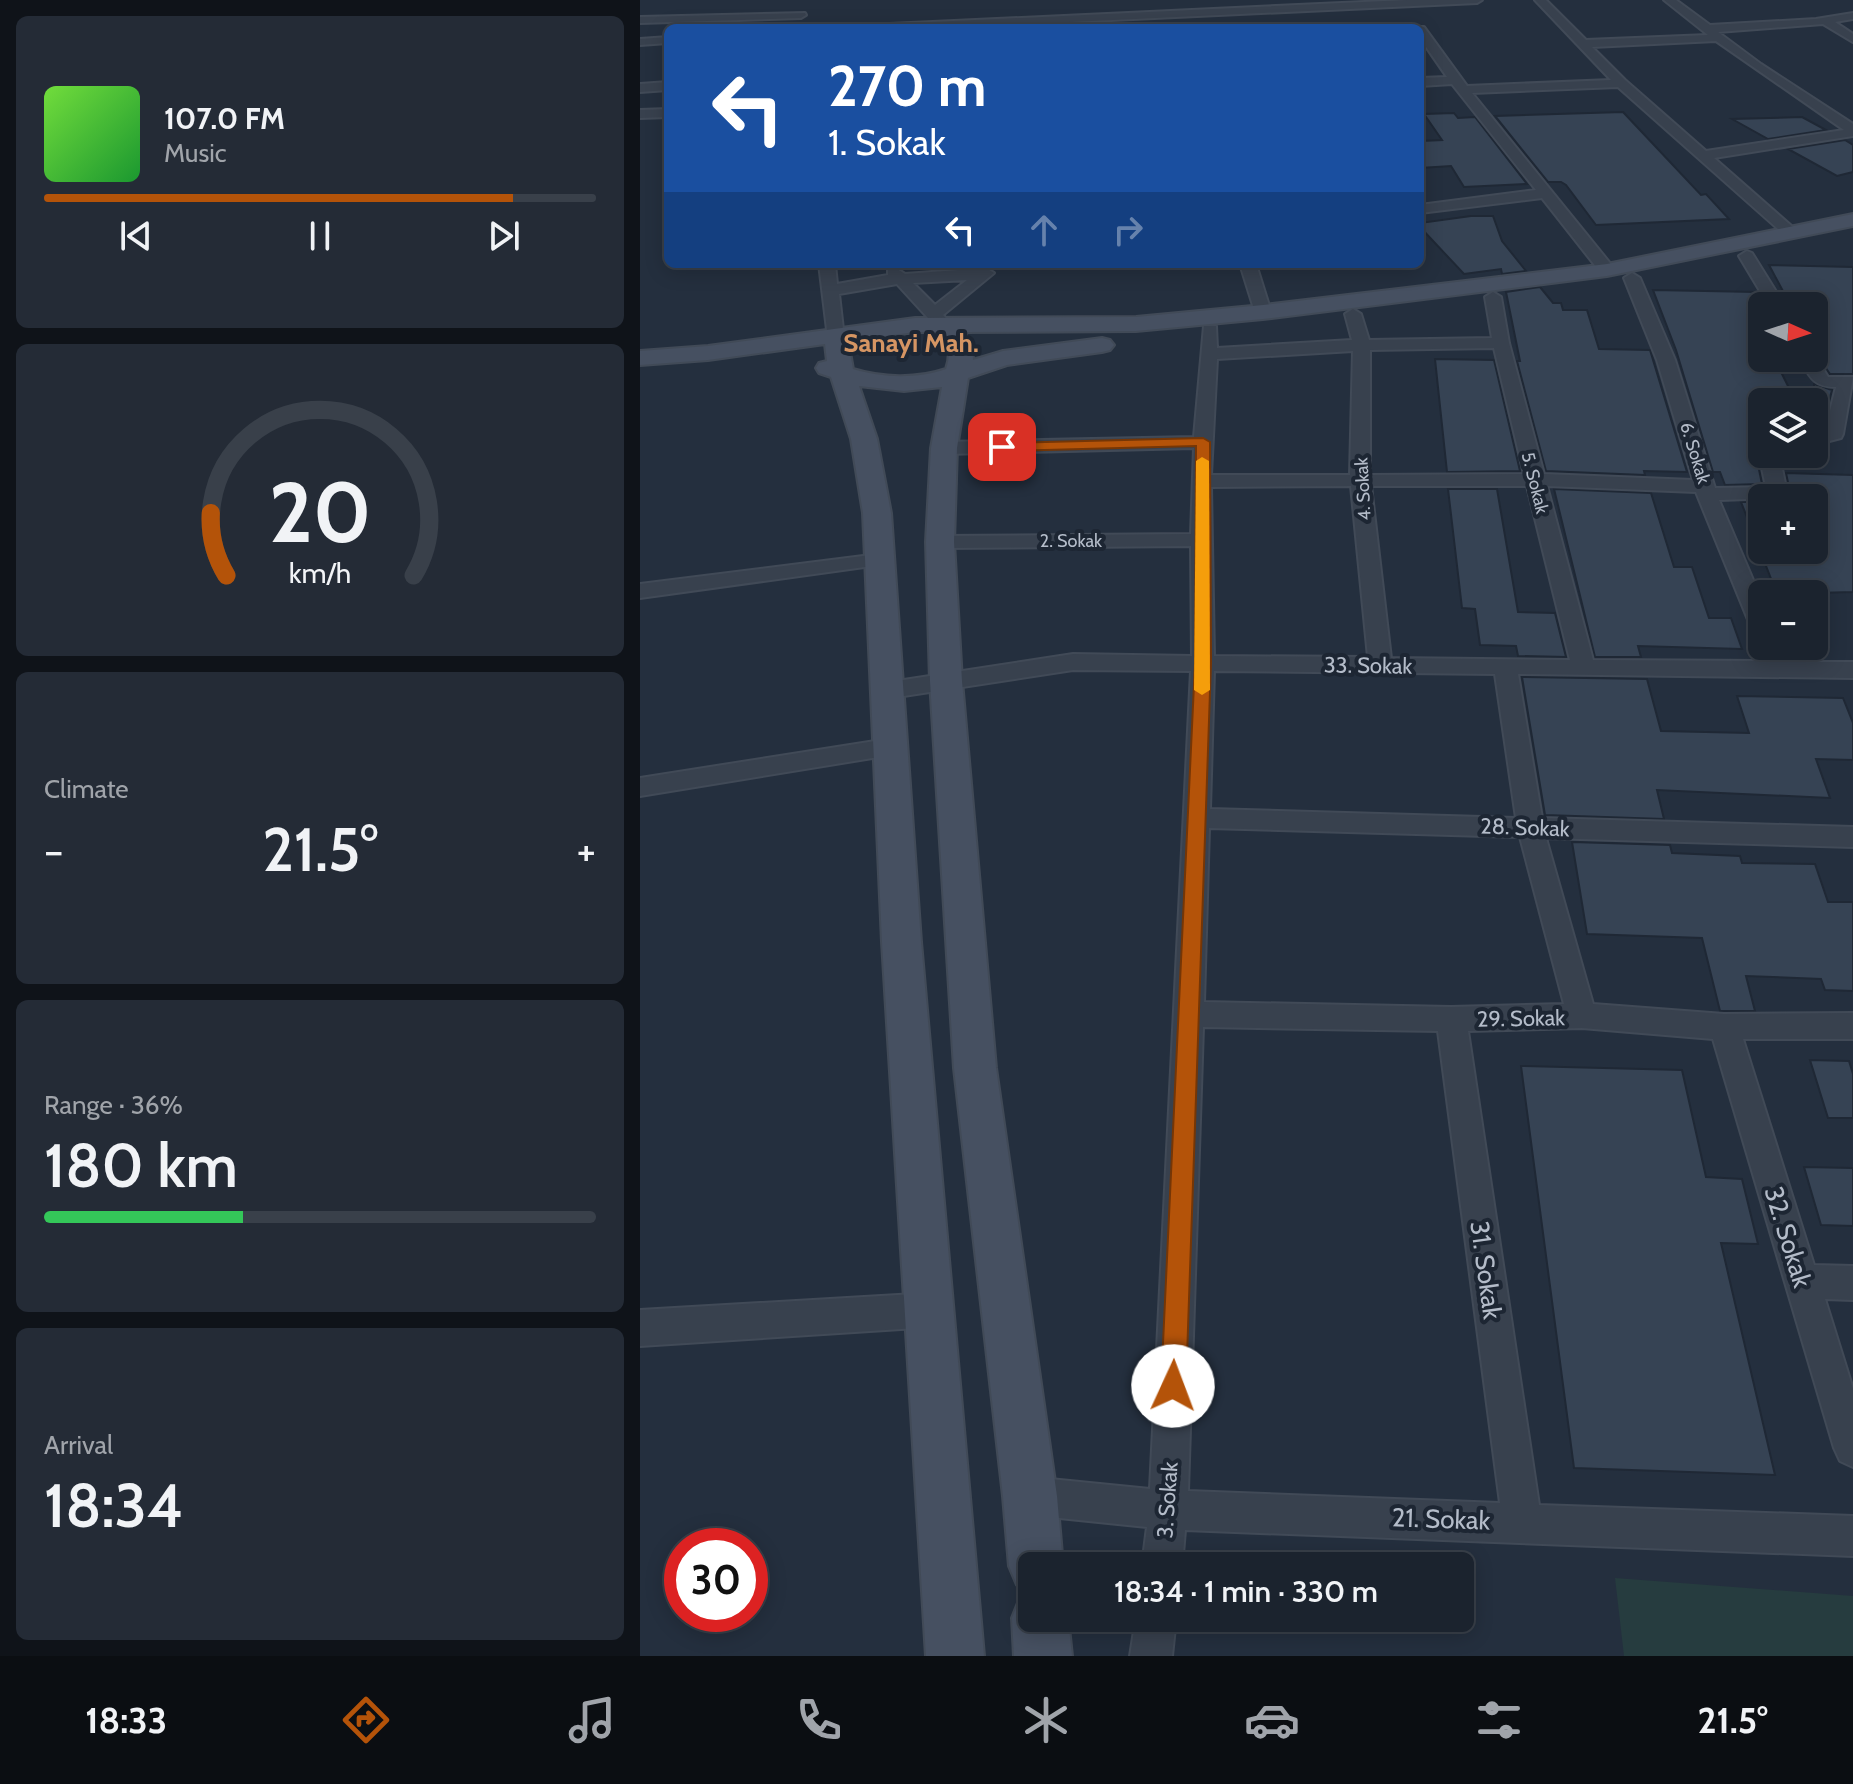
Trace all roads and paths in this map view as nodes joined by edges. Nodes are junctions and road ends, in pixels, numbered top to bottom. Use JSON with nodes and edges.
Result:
{"nodes":[{"id":1,"x":802,"y":0,"type":"edge"},
{"id":2,"x":1477,"y":0,"type":"edge"},
{"id":3,"x":1540,"y":0,"type":"edge"},
{"id":4,"x":1669,"y":0,"type":"edge"},
{"id":5,"x":1402,"y":1,"type":"edge"},
{"id":6,"x":1181,"y":6,"type":"edge"},
{"id":7,"x":1289,"y":8,"type":"edge"},
{"id":8,"x":801,"y":15,"type":"junction"},
{"id":9,"x":1853,"y":16,"type":"edge"},
{"id":10,"x":1092,"y":18,"type":"edge"},
{"id":11,"x":1040,"y":19,"type":"edge"},
{"id":12,"x":640,"y":20,"type":"edge"},
{"id":13,"x":1825,"y":21,"type":"junction"},
{"id":14,"x":798,"y":24,"type":"edge"},
{"id":15,"x":959,"y":24,"type":"edge"},
{"id":16,"x":1417,"y":24,"type":"edge"},
{"id":17,"x":1707,"y":29,"type":"junction"},
{"id":18,"x":1424,"y":35,"type":"edge"},
{"id":19,"x":1718,"y":38,"type":"junction"},
{"id":20,"x":1853,"y":39,"type":"edge"},
{"id":21,"x":664,"y":40,"type":"edge"},
{"id":22,"x":640,"y":42,"type":"edge"},
{"id":23,"x":1583,"y":44,"type":"junction"},
{"id":24,"x":1424,"y":82,"type":"edge"},
{"id":25,"x":1621,"y":83,"type":"junction"},
{"id":26,"x":1459,"y":85,"type":"junction"},
{"id":27,"x":664,"y":86,"type":"edge"},
{"id":28,"x":640,"y":88,"type":"edge"},
{"id":29,"x":664,"y":113,"type":"edge"},
{"id":30,"x":640,"y":114,"type":"edge"},
{"id":31,"x":1853,"y":131,"type":"edge"},
{"id":32,"x":1704,"y":155,"type":"junction"},
{"id":33,"x":1544,"y":193,"type":"junction"},
{"id":34,"x":1424,"y":208,"type":"edge"},
{"id":35,"x":1853,"y":220,"type":"edge"},
{"id":36,"x":1853,"y":231,"type":"edge"},
{"id":37,"x":1791,"y":233,"type":"junction"},
{"id":38,"x":1747,"y":256,"type":"junction"},
{"id":39,"x":827,"y":268,"type":"edge"},
{"id":40,"x":890,"y":268,"type":"edge"},
{"id":41,"x":995,"y":268,"type":"edge"},
{"id":42,"x":1249,"y":268,"type":"edge"},
{"id":43,"x":1607,"y":270,"type":"junction"},
{"id":44,"x":986,"y":273,"type":"junction"},
{"id":45,"x":1632,"y":278,"type":"junction"},
{"id":46,"x":901,"y":279,"type":"junction"},
{"id":47,"x":830,"y":291,"type":"junction"},
{"id":48,"x":1769,"y":292,"type":"edge"},
{"id":49,"x":1493,"y":297,"type":"junction"},
{"id":50,"x":1263,"y":312,"type":"junction"},
{"id":51,"x":1353,"y":314,"type":"junction"},
{"id":52,"x":940,"y":320,"type":"junction"},
{"id":53,"x":1209,"y":342,"type":"junction"},
{"id":54,"x":1501,"y":343,"type":"junction"},
{"id":55,"x":1362,"y":345,"type":"junction"},
{"id":56,"x":708,"y":353,"type":"junction"},
{"id":57,"x":840,"y":356,"type":"junction"},
{"id":58,"x":640,"y":358,"type":"edge"},
{"id":59,"x":957,"y":372,"type":"junction"},
{"id":60,"x":1816,"y":372,"type":"edge"},
{"id":61,"x":1850,"y":382,"type":"edge"},
{"id":62,"x":1828,"y":436,"type":"edge"},
{"id":63,"x":1203,"y":442,"type":"junction"},
{"id":64,"x":944,"y":448,"type":"junction"},
{"id":65,"x":1772,"y":468,"type":"edge"},
{"id":66,"x":1360,"y":480,"type":"junction"},
{"id":67,"x":1534,"y":480,"type":"junction"},
{"id":68,"x":1201,"y":481,"type":"junction"},
{"id":69,"x":1706,"y":490,"type":"junction"},
{"id":70,"x":1202,"y":540,"type":"junction"},
{"id":71,"x":940,"y":542,"type":"junction"},
{"id":72,"x":879,"y":560,"type":"junction"},
{"id":73,"x":640,"y":591,"type":"edge"},
{"id":74,"x":1748,"y":593,"type":"edge"},
{"id":75,"x":1775,"y":660,"type":"edge"},
{"id":76,"x":1203,"y":663,"type":"junction"},
{"id":77,"x":1380,"y":665,"type":"junction"},
{"id":78,"x":1505,"y":666,"type":"junction"},
{"id":79,"x":1583,"y":667,"type":"junction"},
{"id":80,"x":1779,"y":670,"type":"junction"},
{"id":81,"x":1853,"y":670,"type":"edge"},
{"id":82,"x":946,"y":681,"type":"junction"},
{"id":83,"x":884,"y":691,"type":"junction"},
{"id":84,"x":888,"y":748,"type":"junction"},
{"id":85,"x":640,"y":787,"type":"edge"},
{"id":86,"x":1197,"y":818,"type":"junction"},
{"id":87,"x":1530,"y":827,"type":"junction"},
{"id":88,"x":1853,"y":837,"type":"edge"},
{"id":89,"x":1188,"y":1014,"type":"junction"},
{"id":90,"x":1582,"y":1016,"type":"junction"},
{"id":91,"x":1451,"y":1019,"type":"junction"},
{"id":92,"x":1853,"y":1026,"type":"edge"},
{"id":93,"x":1724,"y":1027,"type":"junction"},
{"id":94,"x":1802,"y":1281,"type":"junction"},
{"id":95,"x":1853,"y":1283,"type":"edge"},
{"id":96,"x":932,"y":1310,"type":"junction"},
{"id":97,"x":640,"y":1328,"type":"edge"},
{"id":98,"x":1853,"y":1448,"type":"edge"},
{"id":99,"x":1030,"y":1496,"type":"junction"},
{"id":100,"x":1168,"y":1510,"type":"junction"},
{"id":101,"x":1522,"y":1521,"type":"junction"},
{"id":102,"x":1853,"y":1536,"type":"edge"},
{"id":103,"x":1035,"y":1552,"type":"edge"},
{"id":104,"x":1164,"y":1552,"type":"edge"},
{"id":105,"x":1041,"y":1632,"type":"edge"},
{"id":106,"x":1154,"y":1632,"type":"edge"},
{"id":107,"x":955,"y":1656,"type":"edge"},
{"id":108,"x":1043,"y":1656,"type":"edge"},
{"id":109,"x":1151,"y":1656,"type":"edge"}],
"edges":[{"from":1,"to":8,"type":"street"},
{"from":2,"to":5,"type":"street"},
{"from":3,"to":23,"type":"street"},
{"from":4,"to":17,"type":"street"},
{"from":5,"to":7,"type":"street"},
{"from":5,"to":16,"type":"street"},
{"from":6,"to":7,"type":"street"},
{"from":6,"to":10,"type":"street"},
{"from":8,"to":12,"type":"street"},
{"from":8,"to":14,"type":"street"},
{"from":9,"to":13,"type":"street"},
{"from":10,"to":11,"type":"street"},
{"from":11,"to":15,"type":"street"},
{"from":13,"to":17,"type":"street"},
{"from":13,"to":20,"type":"street"},
{"from":17,"to":19,"type":"street"},
{"from":18,"to":26,"type":"street"},
{"from":19,"to":23,"type":"street"},
{"from":19,"to":31,"type":"street"},
{"from":21,"to":22,"type":"street"},
{"from":23,"to":25,"type":"street"},
{"from":24,"to":26,"type":"street"},
{"from":25,"to":26,"type":"street"},
{"from":25,"to":32,"type":"street"},
{"from":26,"to":33,"type":"street"},
{"from":27,"to":28,"type":"street"},
{"from":29,"to":30,"type":"street"},
{"from":31,"to":32,"type":"street"},
{"from":32,"to":37,"type":"street"},
{"from":33,"to":34,"type":"street"},
{"from":33,"to":43,"type":"street"},
{"from":35,"to":37,"type":"street"},
{"from":36,"to":38,"type":"street"},
{"from":37,"to":43,"type":"street"},
{"from":38,"to":45,"type":"street"},
{"from":38,"to":48,"type":"street"},
{"from":39,"to":47,"type":"street"},
{"from":40,"to":46,"type":"street"},
{"from":41,"to":44,"type":"street"},
{"from":42,"to":50,"type":"street"},
{"from":43,"to":50,"type":"street"},
{"from":44,"to":46,"type":"street"},
{"from":44,"to":52,"type":"street"},
{"from":45,"to":49,"type":"street"},
{"from":45,"to":69,"type":"street","name":"6. Sokak"},
{"from":46,"to":47,"type":"street"},
{"from":46,"to":52,"type":"street"},
{"from":47,"to":57,"type":"street"},
{"from":49,"to":51,"type":"street"},
{"from":49,"to":54,"type":"street","name":"5. Sokak"},
{"from":50,"to":52,"type":"street"},
{"from":51,"to":53,"type":"street"},
{"from":51,"to":55,"type":"street","name":"4. Sokak"},
{"from":52,"to":57,"type":"street"},
{"from":52,"to":59,"type":"street"},
{"from":53,"to":55,"type":"street"},
{"from":53,"to":59,"type":"street"},
{"from":53,"to":63,"type":"street","name":"3. Sokak"},
{"from":54,"to":55,"type":"street"},
{"from":54,"to":67,"type":"street","name":"5. Sokak"},
{"from":55,"to":66,"type":"street","name":"4. Sokak"},
{"from":56,"to":57,"type":"street"},
{"from":56,"to":57,"type":"street"},
{"from":56,"to":58,"type":"street"},
{"from":57,"to":59,"type":"street"},
{"from":57,"to":72,"type":"street"},
{"from":59,"to":64,"type":"street"},
{"from":60,"to":61,"type":"street"},
{"from":61,"to":62,"type":"street"},
{"from":63,"to":64,"type":"street"},
{"from":63,"to":68,"type":"street","name":"3. Sokak"},
{"from":64,"to":71,"type":"street"},
{"from":65,"to":69,"type":"street"},
{"from":66,"to":67,"type":"street"},
{"from":66,"to":68,"type":"street"},
{"from":66,"to":77,"type":"street","name":"4. Sokak"},
{"from":67,"to":69,"type":"street"},
{"from":67,"to":79,"type":"street","name":"5. Sokak"},
{"from":68,"to":70,"type":"street","name":"3. Sokak"},
{"from":69,"to":74,"type":"street","name":"6. Sokak"},
{"from":70,"to":71,"type":"street","name":"2. Sokak"},
{"from":70,"to":76,"type":"street","name":"3. Sokak"},
{"from":71,"to":82,"type":"street"},
{"from":72,"to":73,"type":"street"},
{"from":72,"to":83,"type":"street"},
{"from":75,"to":80,"type":"street"},
{"from":76,"to":77,"type":"street","name":"33. Sokak"},
{"from":76,"to":82,"type":"street","name":"33. Sokak"},
{"from":76,"to":86,"type":"street","name":"3. Sokak"},
{"from":77,"to":78,"type":"street","name":"33. Sokak"},
{"from":78,"to":79,"type":"street","name":"33. Sokak"},
{"from":78,"to":87,"type":"street"},
{"from":79,"to":80,"type":"street","name":"33. Sokak"},
{"from":80,"to":81,"type":"street","name":"33. Sokak"},
{"from":82,"to":83,"type":"street","name":"33. Sokak"},
{"from":82,"to":99,"type":"street"},
{"from":83,"to":84,"type":"street"},
{"from":84,"to":85,"type":"street"},
{"from":84,"to":96,"type":"street"},
{"from":86,"to":87,"type":"street","name":"28. Sokak"},
{"from":86,"to":89,"type":"street","name":"3. Sokak"},
{"from":87,"to":88,"type":"street","name":"28. Sokak"},
{"from":87,"to":90,"type":"street"},
{"from":89,"to":91,"type":"street","name":"29. Sokak"},
{"from":89,"to":100,"type":"street","name":"3. Sokak"},
{"from":90,"to":91,"type":"street","name":"29. Sokak"},
{"from":90,"to":93,"type":"street","name":"29. Sokak"},
{"from":91,"to":101,"type":"street","name":"31. Sokak"},
{"from":92,"to":93,"type":"street","name":"29. Sokak"},
{"from":93,"to":94,"type":"street","name":"32. Sokak"},
{"from":94,"to":95,"type":"street"},
{"from":94,"to":98,"type":"street","name":"32. Sokak"},
{"from":96,"to":97,"type":"street"},
{"from":96,"to":107,"type":"street"},
{"from":99,"to":100,"type":"street","name":"21. Sokak"},
{"from":99,"to":103,"type":"street"},
{"from":100,"to":101,"type":"street","name":"21. Sokak"},
{"from":100,"to":104,"type":"street","name":"3. Sokak"},
{"from":101,"to":102,"type":"street","name":"21. Sokak"},
{"from":105,"to":108,"type":"street"},
{"from":106,"to":109,"type":"street"}]}
